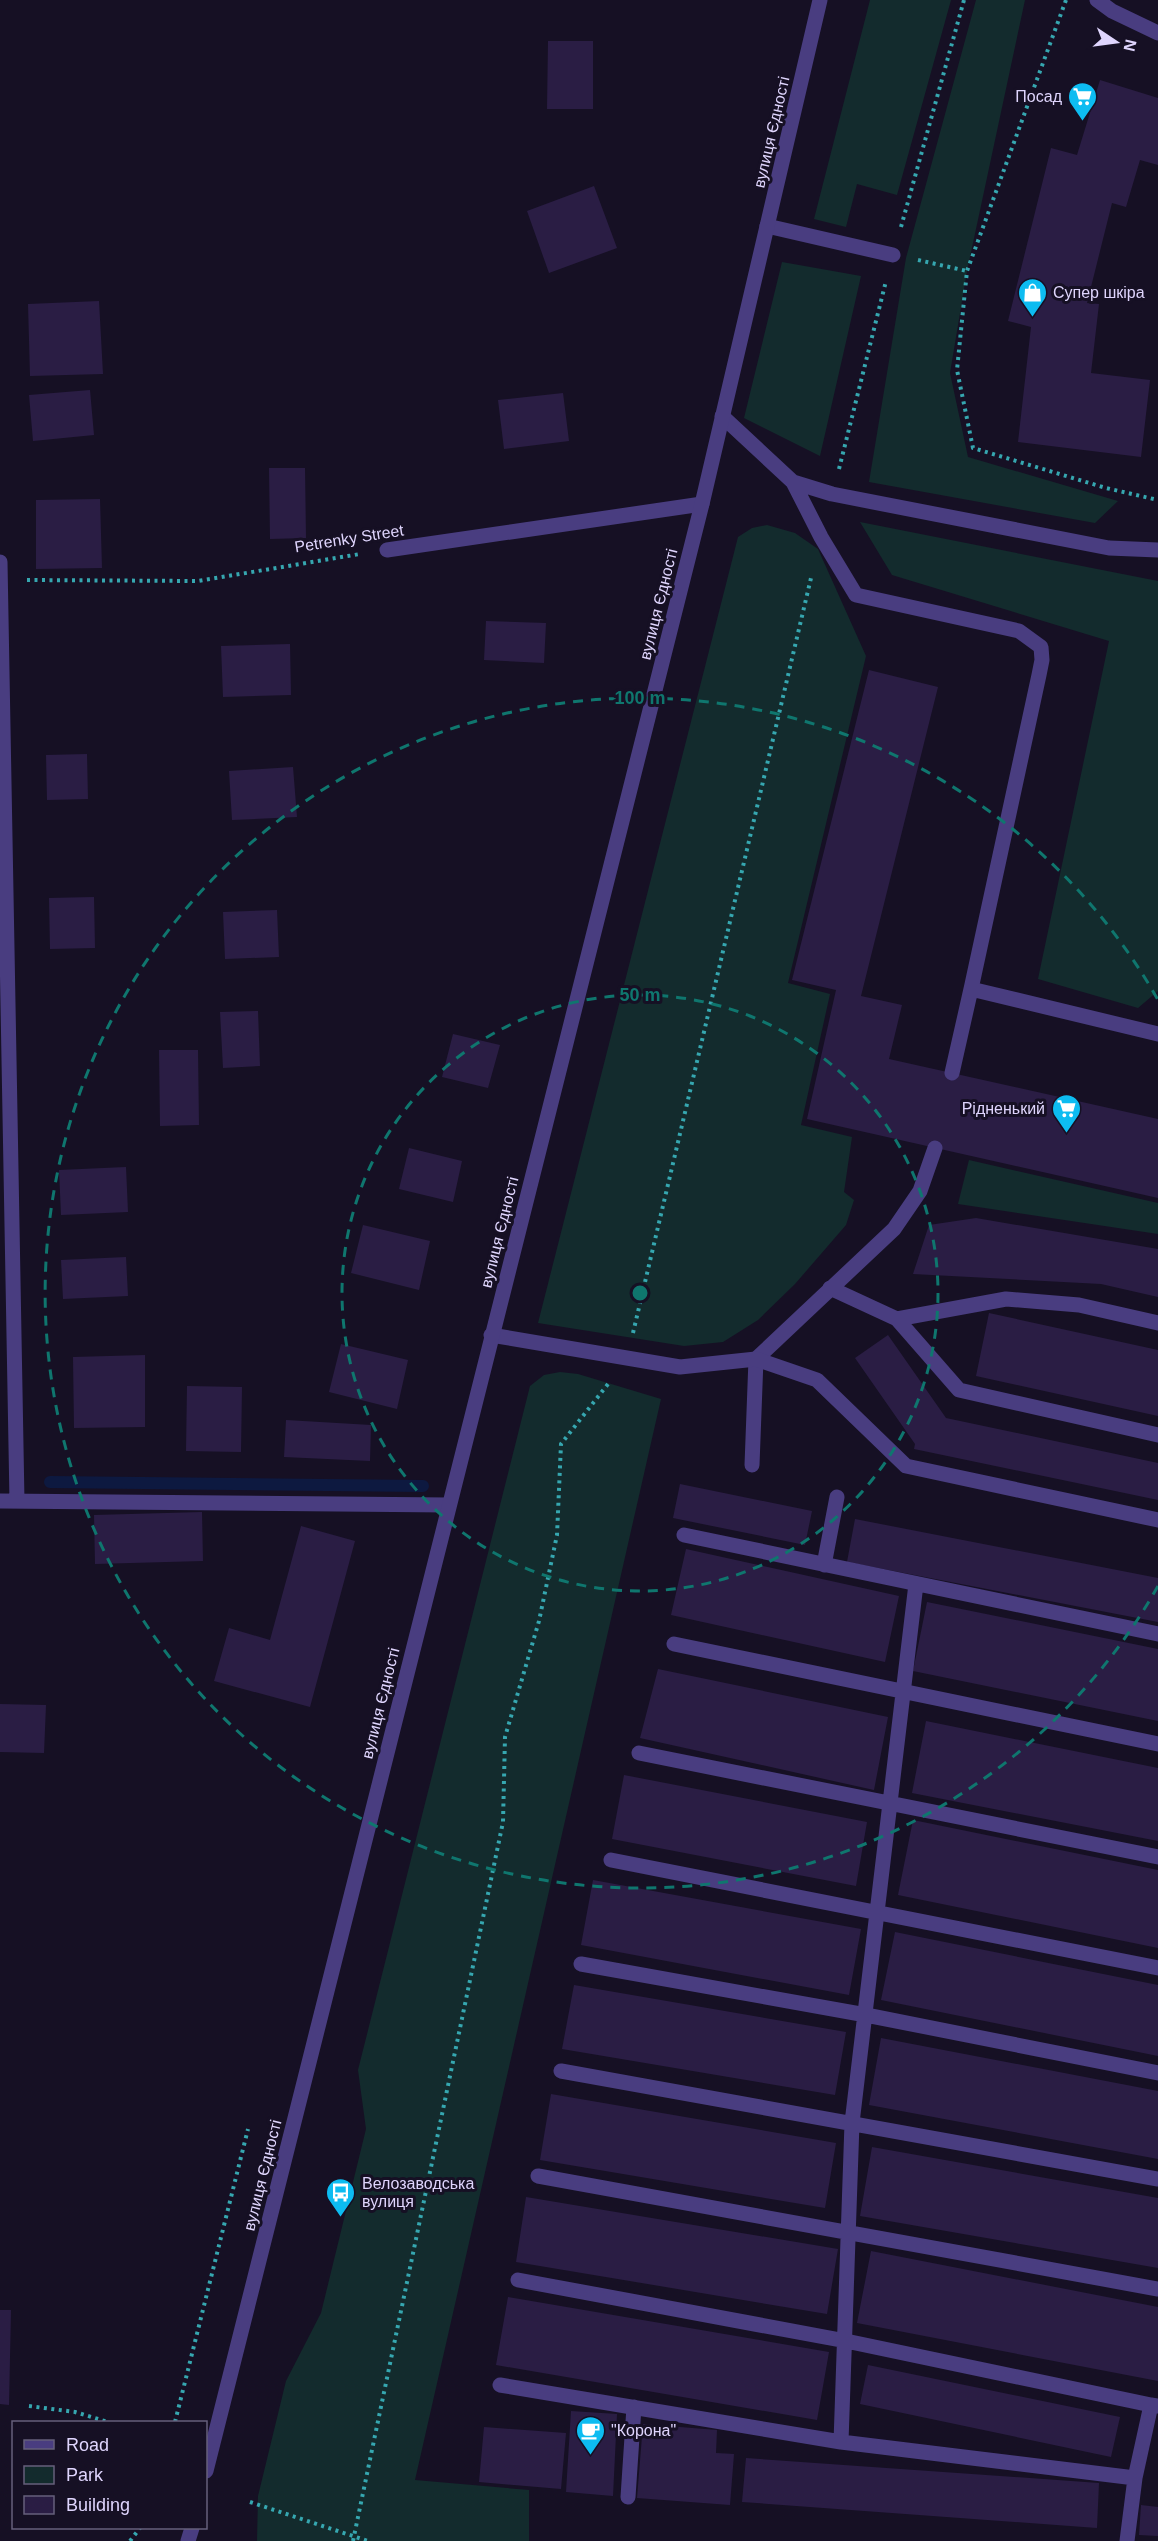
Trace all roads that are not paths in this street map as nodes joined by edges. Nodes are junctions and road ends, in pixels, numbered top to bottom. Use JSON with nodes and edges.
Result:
{"nodes":[{"id":1,"x":820,"y":0,"type":"edge"},
{"id":2,"x":1097,"y":0,"type":"edge"},
{"id":3,"x":1158,"y":33,"type":"edge"},
{"id":4,"x":767,"y":226,"type":"junction"},
{"id":5,"x":893,"y":255,"type":"road end"},
{"id":6,"x":722,"y":416,"type":"junction"},
{"id":7,"x":794,"y":482,"type":"junction"},
{"id":8,"x":702,"y":504,"type":"junction"},
{"id":9,"x":387,"y":550,"type":"road end"},
{"id":10,"x":1158,"y":550,"type":"edge"},
{"id":11,"x":0,"y":562,"type":"edge"},
{"id":12,"x":0,"y":579,"type":"edge"},
{"id":13,"x":971,"y":989,"type":"junction"},
{"id":14,"x":1158,"y":1034,"type":"edge"},
{"id":15,"x":952,"y":1073,"type":"dead end"},
{"id":16,"x":935,"y":1148,"type":"dead end"},
{"id":17,"x":830,"y":1288,"type":"junction"},
{"id":18,"x":897,"y":1319,"type":"junction"},
{"id":19,"x":1158,"y":1323,"type":"edge"},
{"id":20,"x":491,"y":1335,"type":"junction"},
{"id":21,"x":756,"y":1359,"type":"junction"},
{"id":22,"x":1158,"y":1435,"type":"edge"},
{"id":23,"x":752,"y":1465,"type":"dead end"},
{"id":24,"x":837,"y":1497,"type":"dead end"},
{"id":25,"x":0,"y":1501,"type":"edge"},
{"id":26,"x":17,"y":1501,"type":"junction"},
{"id":27,"x":449,"y":1505,"type":"junction"},
{"id":28,"x":1158,"y":1520,"type":"edge"},
{"id":29,"x":684,"y":1535,"type":"dead end"},
{"id":30,"x":824,"y":1565,"type":"junction"},
{"id":31,"x":916,"y":1584,"type":"junction"},
{"id":32,"x":1158,"y":1634,"type":"edge"},
{"id":33,"x":674,"y":1644,"type":"dead end"},
{"id":34,"x":902,"y":1691,"type":"junction"},
{"id":35,"x":1158,"y":1744,"type":"edge"},
{"id":36,"x":639,"y":1753,"type":"dead end"},
{"id":37,"x":891,"y":1804,"type":"junction"},
{"id":38,"x":1158,"y":1857,"type":"edge"},
{"id":39,"x":611,"y":1860,"type":"dead end"},
{"id":40,"x":878,"y":1911,"type":"junction"},
{"id":41,"x":581,"y":1964,"type":"dead end"},
{"id":42,"x":1158,"y":1968,"type":"edge"},
{"id":43,"x":866,"y":2015,"type":"junction"},
{"id":44,"x":561,"y":2071,"type":"dead end"},
{"id":45,"x":1158,"y":2073,"type":"edge"},
{"id":46,"x":852,"y":2123,"type":"junction"},
{"id":47,"x":538,"y":2176,"type":"dead end"},
{"id":48,"x":1158,"y":2179,"type":"edge"},
{"id":49,"x":849,"y":2233,"type":"junction"},
{"id":50,"x":519,"y":2280,"type":"dead end"},
{"id":51,"x":1158,"y":2289,"type":"edge"},
{"id":52,"x":846,"y":2341,"type":"junction"},
{"id":53,"x":500,"y":2385,"type":"dead end"},
{"id":54,"x":1154,"y":2405,"type":"edge"},
{"id":55,"x":634,"y":2408,"type":"junction"},
{"id":56,"x":841,"y":2442,"type":"junction"},
{"id":57,"x":207,"y":2467,"type":"edge"},
{"id":58,"x":1135,"y":2478,"type":"junction"},
{"id":59,"x":627,"y":2497,"type":"dead end"},
{"id":60,"x":1127,"y":2541,"type":"edge"}],
"edges":[{"from":1,"to":4,"type":"street","name":"вулиця Єдності"},
{"from":2,"to":3,"type":"street"},
{"from":4,"to":5,"type":"street"},
{"from":4,"to":6,"type":"street","name":"вулиця Єдності"},
{"from":6,"to":7,"type":"street"},
{"from":6,"to":8,"type":"street","name":"вулиця Єдності"},
{"from":7,"to":10,"type":"street"},
{"from":7,"to":13,"type":"street"},
{"from":8,"to":9,"type":"street","name":"Petrenky Street"},
{"from":8,"to":20,"type":"street","name":"вулиця Єдності"},
{"from":11,"to":12,"type":"street"},
{"from":12,"to":26,"type":"street"},
{"from":13,"to":14,"type":"street"},
{"from":13,"to":15,"type":"street"},
{"from":16,"to":17,"type":"street"},
{"from":17,"to":18,"type":"street"},
{"from":17,"to":21,"type":"street"},
{"from":18,"to":19,"type":"street"},
{"from":18,"to":22,"type":"street"},
{"from":20,"to":21,"type":"street"},
{"from":20,"to":27,"type":"street","name":"вулиця Єдності"},
{"from":21,"to":23,"type":"street"},
{"from":21,"to":28,"type":"street"},
{"from":24,"to":30,"type":"street"},
{"from":25,"to":26,"type":"street"},
{"from":26,"to":27,"type":"street"},
{"from":27,"to":57,"type":"street","name":"вулиця Єдності"},
{"from":29,"to":30,"type":"street"},
{"from":30,"to":31,"type":"street"},
{"from":31,"to":32,"type":"street"},
{"from":31,"to":34,"type":"street"},
{"from":33,"to":34,"type":"street"},
{"from":34,"to":35,"type":"street"},
{"from":34,"to":37,"type":"street"},
{"from":36,"to":37,"type":"street"},
{"from":37,"to":38,"type":"street"},
{"from":37,"to":40,"type":"street"},
{"from":39,"to":40,"type":"street"},
{"from":40,"to":42,"type":"street"},
{"from":40,"to":43,"type":"street"},
{"from":41,"to":43,"type":"street"},
{"from":43,"to":45,"type":"street"},
{"from":43,"to":46,"type":"street"},
{"from":44,"to":46,"type":"street"},
{"from":46,"to":48,"type":"street"},
{"from":46,"to":49,"type":"street"},
{"from":47,"to":49,"type":"street"},
{"from":49,"to":51,"type":"street"},
{"from":49,"to":52,"type":"street"},
{"from":50,"to":52,"type":"street"},
{"from":52,"to":54,"type":"street"},
{"from":52,"to":56,"type":"street"},
{"from":53,"to":55,"type":"street"},
{"from":54,"to":58,"type":"street"},
{"from":55,"to":56,"type":"street"},
{"from":55,"to":59,"type":"street"},
{"from":56,"to":58,"type":"street"},
{"from":58,"to":60,"type":"street"}]}
